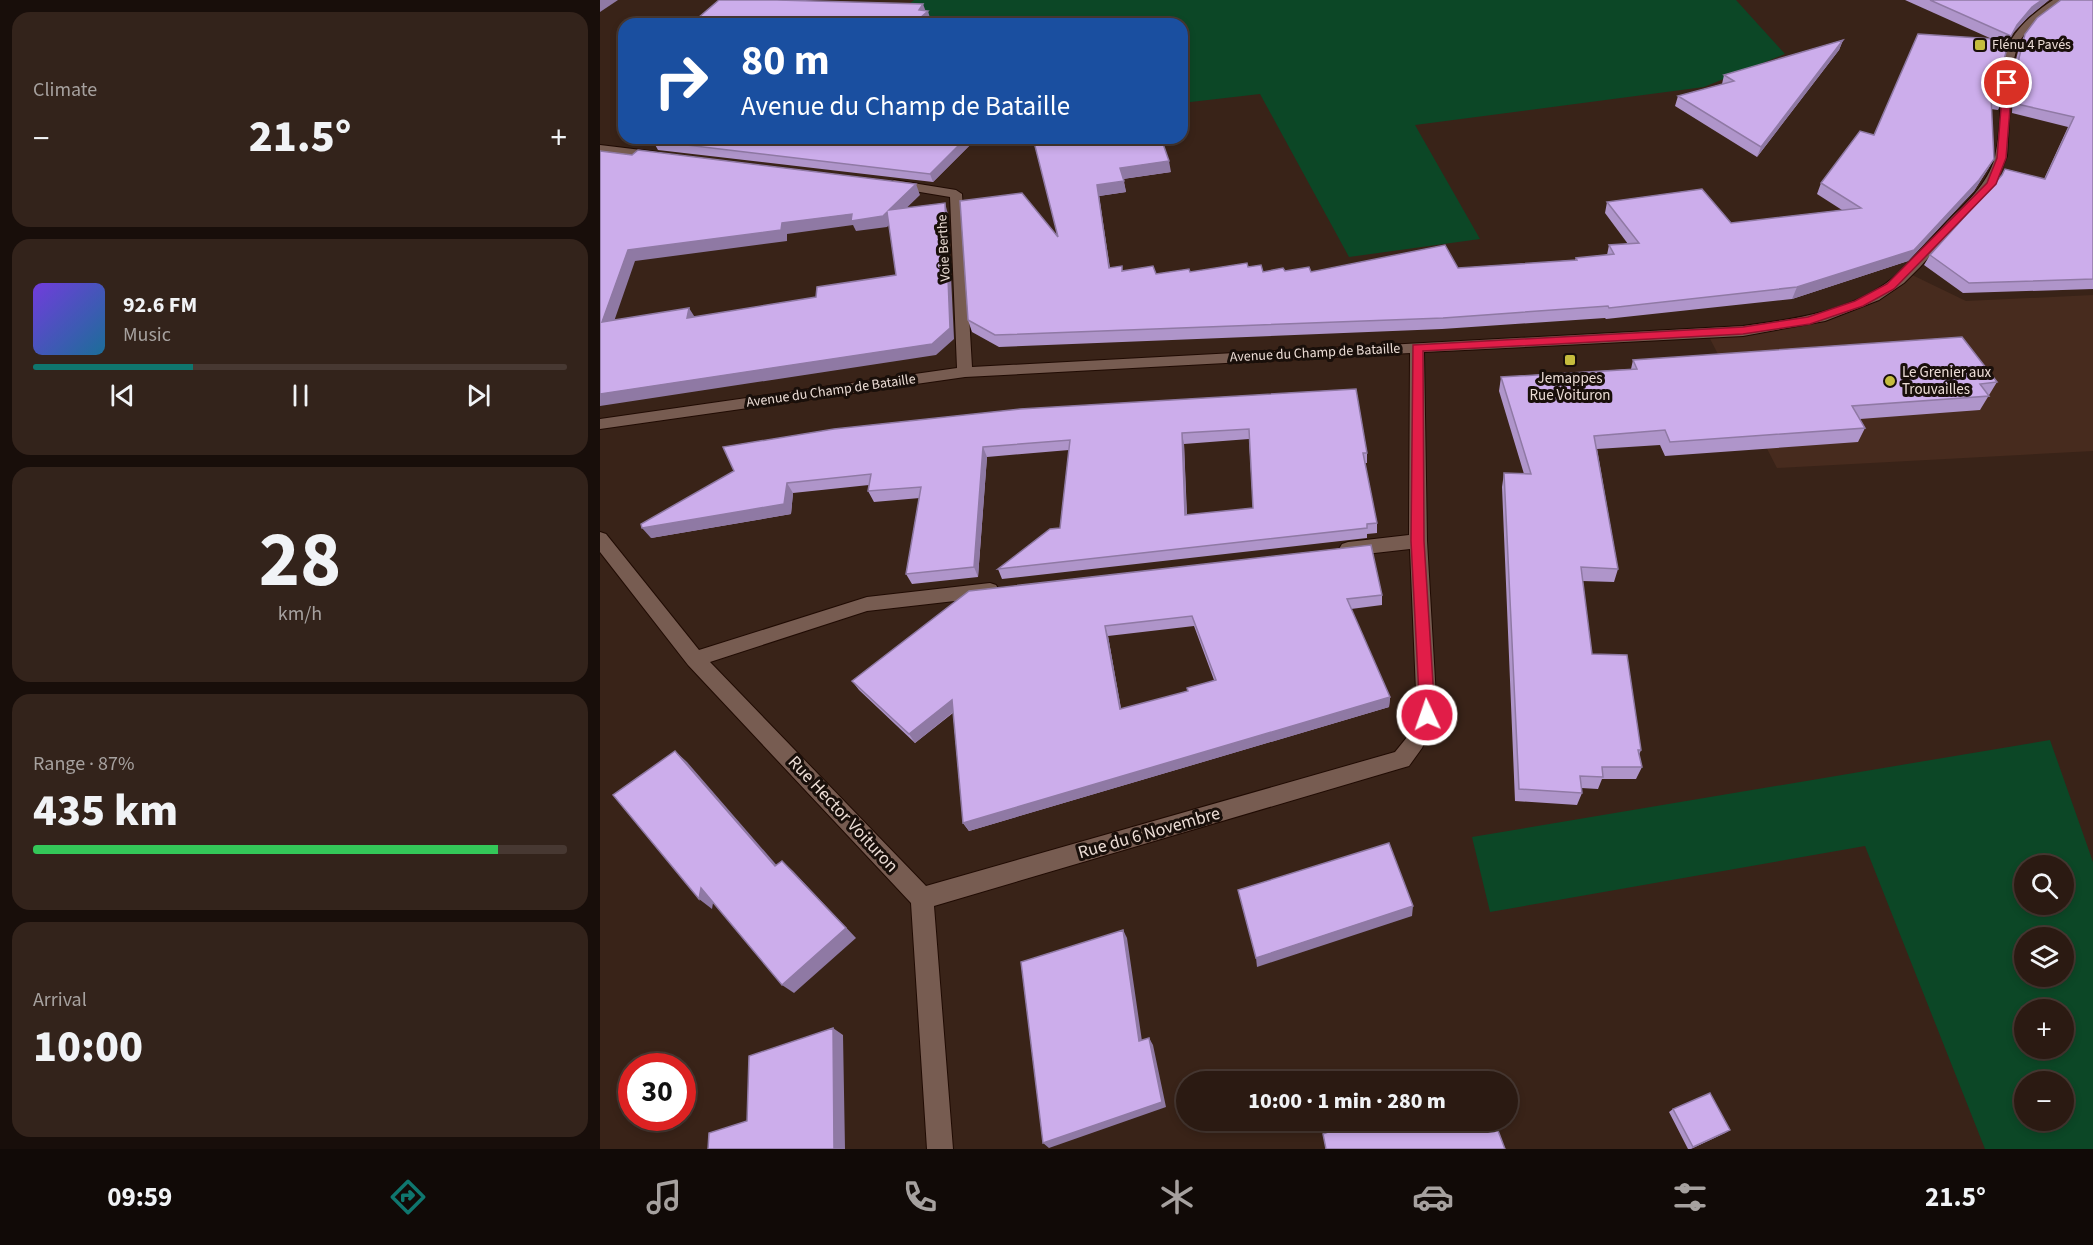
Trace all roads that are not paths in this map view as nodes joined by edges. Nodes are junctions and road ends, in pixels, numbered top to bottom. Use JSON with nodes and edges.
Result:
{"nodes":[{"id":1,"x":2060,"y":0,"type":"edge"},
{"id":2,"x":600,"y":149,"type":"edge"},
{"id":3,"x":670,"y":157,"type":"edge"},
{"id":4,"x":878,"y":182,"type":"edge"},
{"id":5,"x":1417,"y":347,"type":"junction"},
{"id":6,"x":965,"y":372,"type":"junction"},
{"id":7,"x":600,"y":424,"type":"edge"},
{"id":8,"x":600,"y":539,"type":"edge"},
{"id":9,"x":1418,"y":541,"type":"junction"},
{"id":10,"x":1336,"y":550,"type":"edge"},
{"id":11,"x":1008,"y":588,"type":"edge"},
{"id":12,"x":695,"y":659,"type":"junction"},
{"id":13,"x":922,"y":898,"type":"junction"},
{"id":14,"x":940,"y":1149,"type":"edge"}],
"edges":[{"from":1,"to":5,"type":"street","name":"Avenue du Champ de Bataille"},
{"from":2,"to":3,"type":"street"},
{"from":4,"to":6,"type":"street","name":"Voie Berthe"},
{"from":5,"to":6,"type":"street","name":"Avenue du Champ de Bataille"},
{"from":5,"to":9,"type":"street","name":"Rue du 6 Novembre"},
{"from":6,"to":7,"type":"street","name":"Avenue du Champ de Bataille"},
{"from":8,"to":12,"type":"street","name":"Rue Hector Voituron"},
{"from":9,"to":10,"type":"street"},
{"from":9,"to":13,"type":"street","name":"Rue du 6 Novembre"},
{"from":11,"to":12,"type":"street"},
{"from":12,"to":13,"type":"street","name":"Rue Hector Voituron"},
{"from":13,"to":14,"type":"street"}]}
